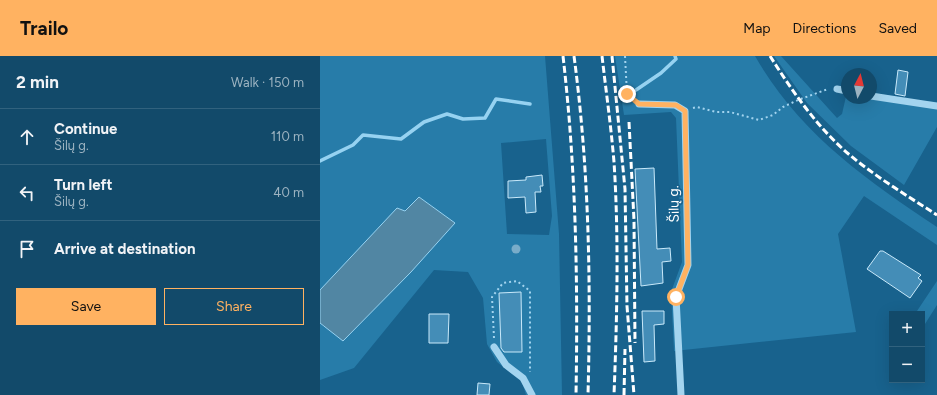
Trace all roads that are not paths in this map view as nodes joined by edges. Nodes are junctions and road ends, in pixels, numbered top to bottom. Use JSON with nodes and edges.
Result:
{"nodes":[{"id":1,"x":837,"y":89,"type":"road end"},
{"id":2,"x":841,"y":90,"type":"edge"},
{"id":3,"x":877,"y":97,"type":"edge"},
{"id":4,"x":639,"y":104,"type":"road end"},
{"id":5,"x":937,"y":106,"type":"edge"},
{"id":6,"x":494,"y":347,"type":"road end"},
{"id":7,"x":531,"y":392,"type":"edge"},
{"id":8,"x":681,"y":395,"type":"edge"}],
"edges":[{"from":1,"to":2,"type":"street"},
{"from":3,"to":5,"type":"street"},
{"from":4,"to":8,"type":"street","name":"Šilų g."},
{"from":6,"to":7,"type":"street"}]}
